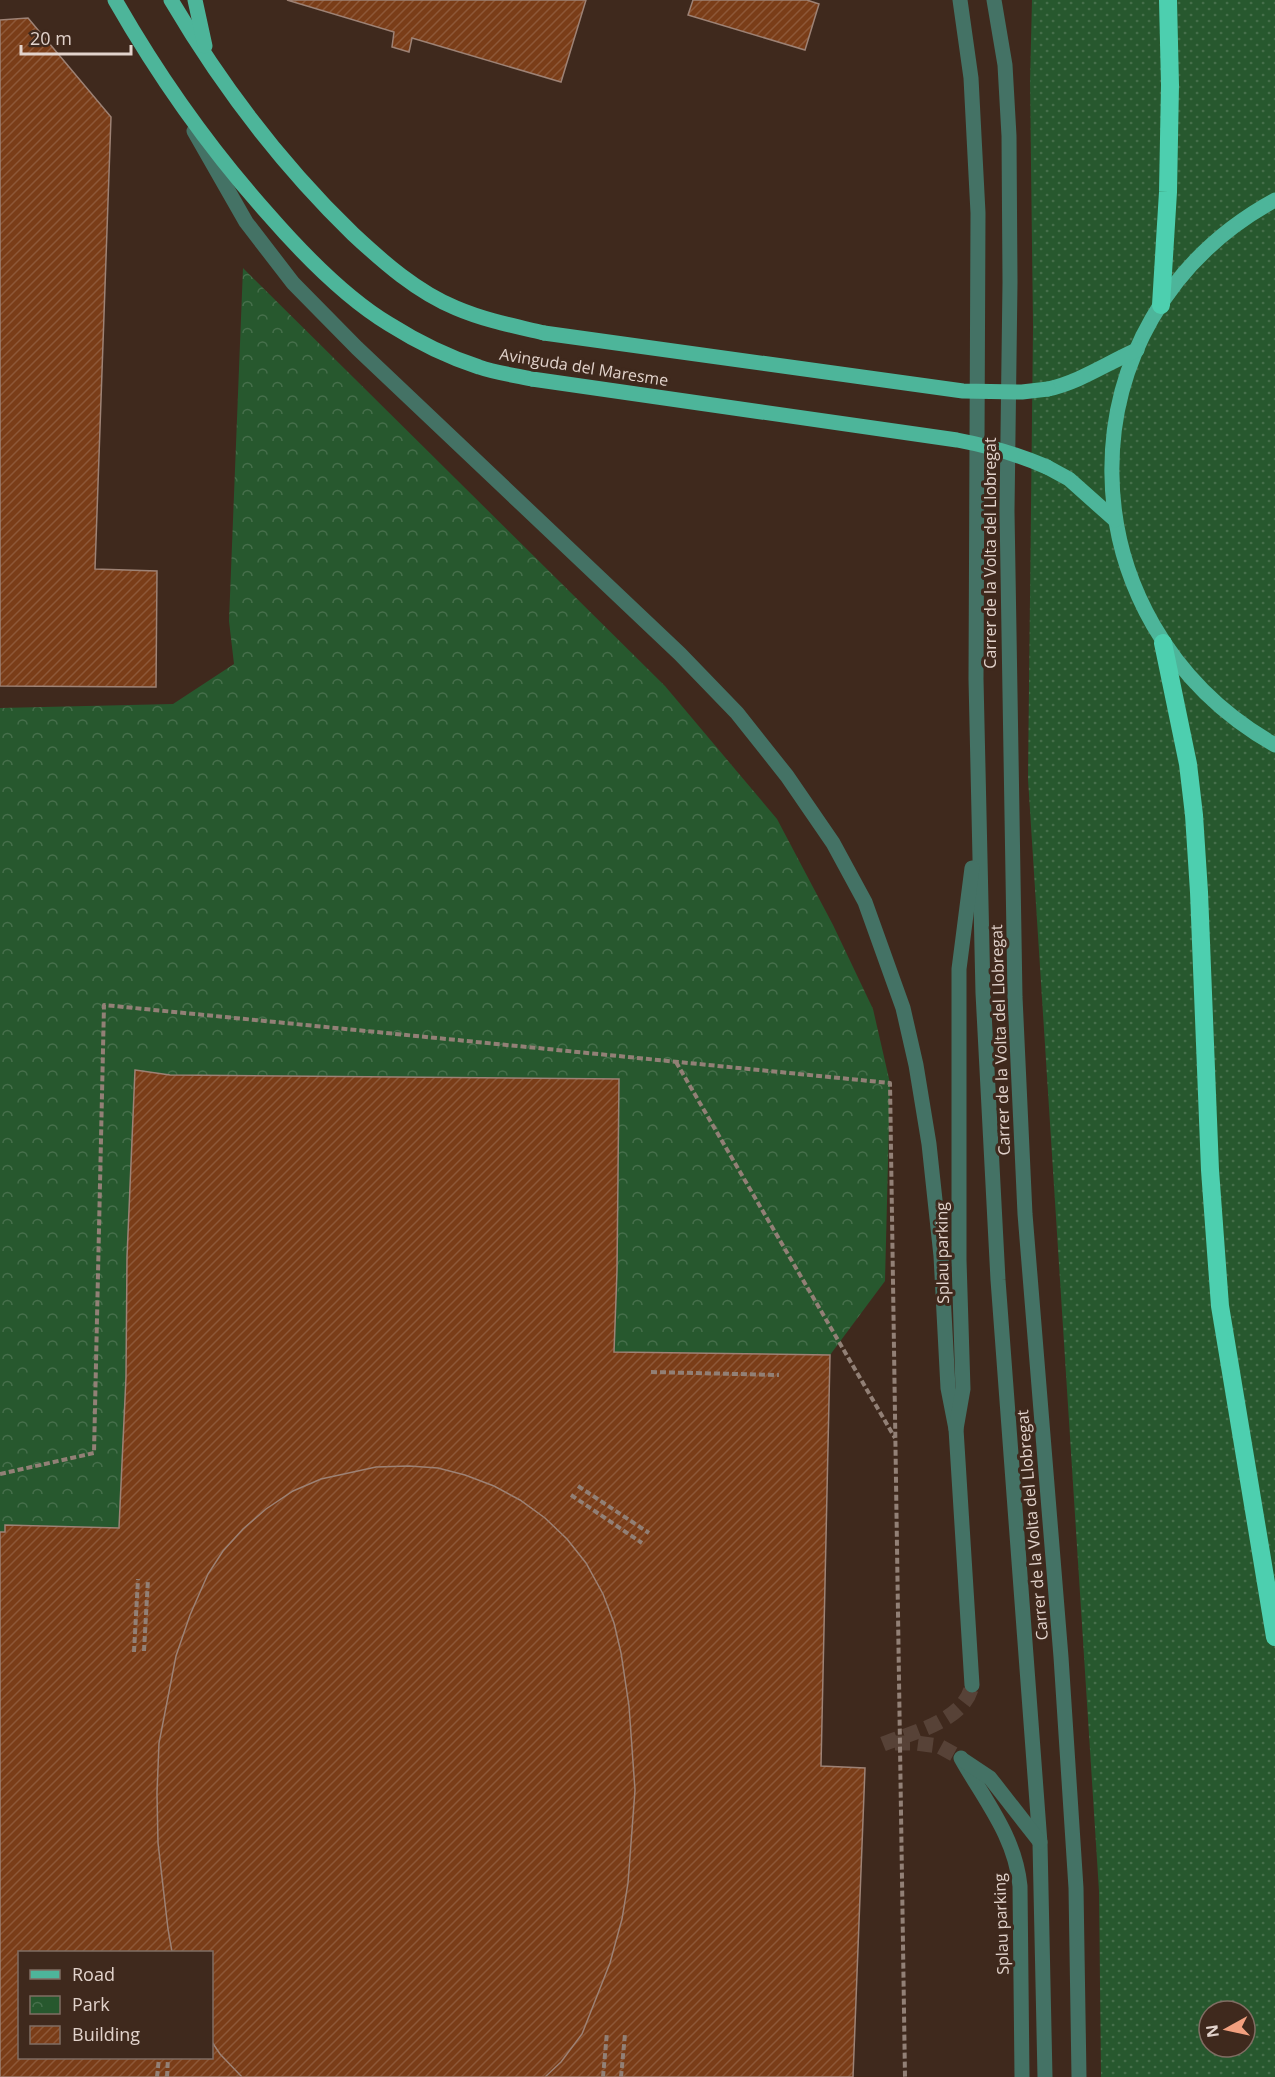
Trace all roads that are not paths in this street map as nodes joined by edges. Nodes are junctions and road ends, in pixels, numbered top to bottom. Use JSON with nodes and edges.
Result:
{"nodes":[{"id":1,"x":115,"y":0,"type":"edge"},
{"id":2,"x":171,"y":0,"type":"edge"},
{"id":3,"x":195,"y":0,"type":"edge"},
{"id":4,"x":960,"y":0,"type":"edge"},
{"id":5,"x":994,"y":0,"type":"edge"},
{"id":6,"x":1168,"y":0,"type":"edge"},
{"id":7,"x":1182,"y":0,"type":"edge"},
{"id":8,"x":207,"y":58,"type":"junction"},
{"id":9,"x":1170,"y":85,"type":"junction"},
{"id":10,"x":178,"y":102,"type":"junction"},
{"id":11,"x":1275,"y":200,"type":"edge"},
{"id":12,"x":1161,"y":305,"type":"junction"},
{"id":13,"x":1137,"y":350,"type":"junction"},
{"id":14,"x":1115,"y":520,"type":"junction"},
{"id":15,"x":1163,"y":643,"type":"junction"},
{"id":16,"x":1275,"y":745,"type":"edge"},
{"id":17,"x":978,"y":821,"type":"junction"},
{"id":18,"x":956,"y":1429,"type":"junction"},
{"id":19,"x":1275,"y":1637,"type":"edge"},
{"id":20,"x":972,"y":1685,"type":"tunnel mouth"},
{"id":21,"x":1040,"y":1843,"type":"junction"},
{"id":22,"x":1022,"y":2077,"type":"edge"},
{"id":23,"x":1045,"y":2077,"type":"edge"},
{"id":24,"x":1079,"y":2077,"type":"edge"}],
"edges":[{"from":1,"to":10,"type":"main road","name":"Avinguda del Maresme"},
{"from":2,"to":8,"type":"main road","name":"Avinguda del Maresme"},
{"from":3,"to":8,"type":"main road"},
{"from":4,"to":17,"type":"street","name":"Carrer de la Volta del Llobregat"},
{"from":5,"to":24,"type":"street","name":"Carrer de la Volta del Llobregat"},
{"from":6,"to":9,"type":"highway"},
{"from":7,"to":9,"type":"highway"},
{"from":8,"to":13,"type":"main road","name":"Avinguda del Maresme","bridge":true},
{"from":9,"to":12,"type":"highway"},
{"from":10,"to":14,"type":"main road","name":"Avinguda del Maresme","bridge":true},
{"from":10,"to":18,"type":"street"},
{"from":11,"to":12,"type":"main road"},
{"from":12,"to":13,"type":"main road"},
{"from":13,"to":14,"type":"main road"},
{"from":14,"to":15,"type":"main road"},
{"from":15,"to":16,"type":"main road"},
{"from":15,"to":19,"type":"highway"},
{"from":17,"to":18,"type":"street","name":"Splau parking"},
{"from":17,"to":21,"type":"street","name":"Carrer de la Volta del Llobregat"},
{"from":18,"to":20,"type":"street","name":"Splau parking"},
{"from":21,"to":22,"type":"street","name":"Splau parking"},
{"from":21,"to":23,"type":"street","name":"Carrer de la Volta del Llobregat"}]}
